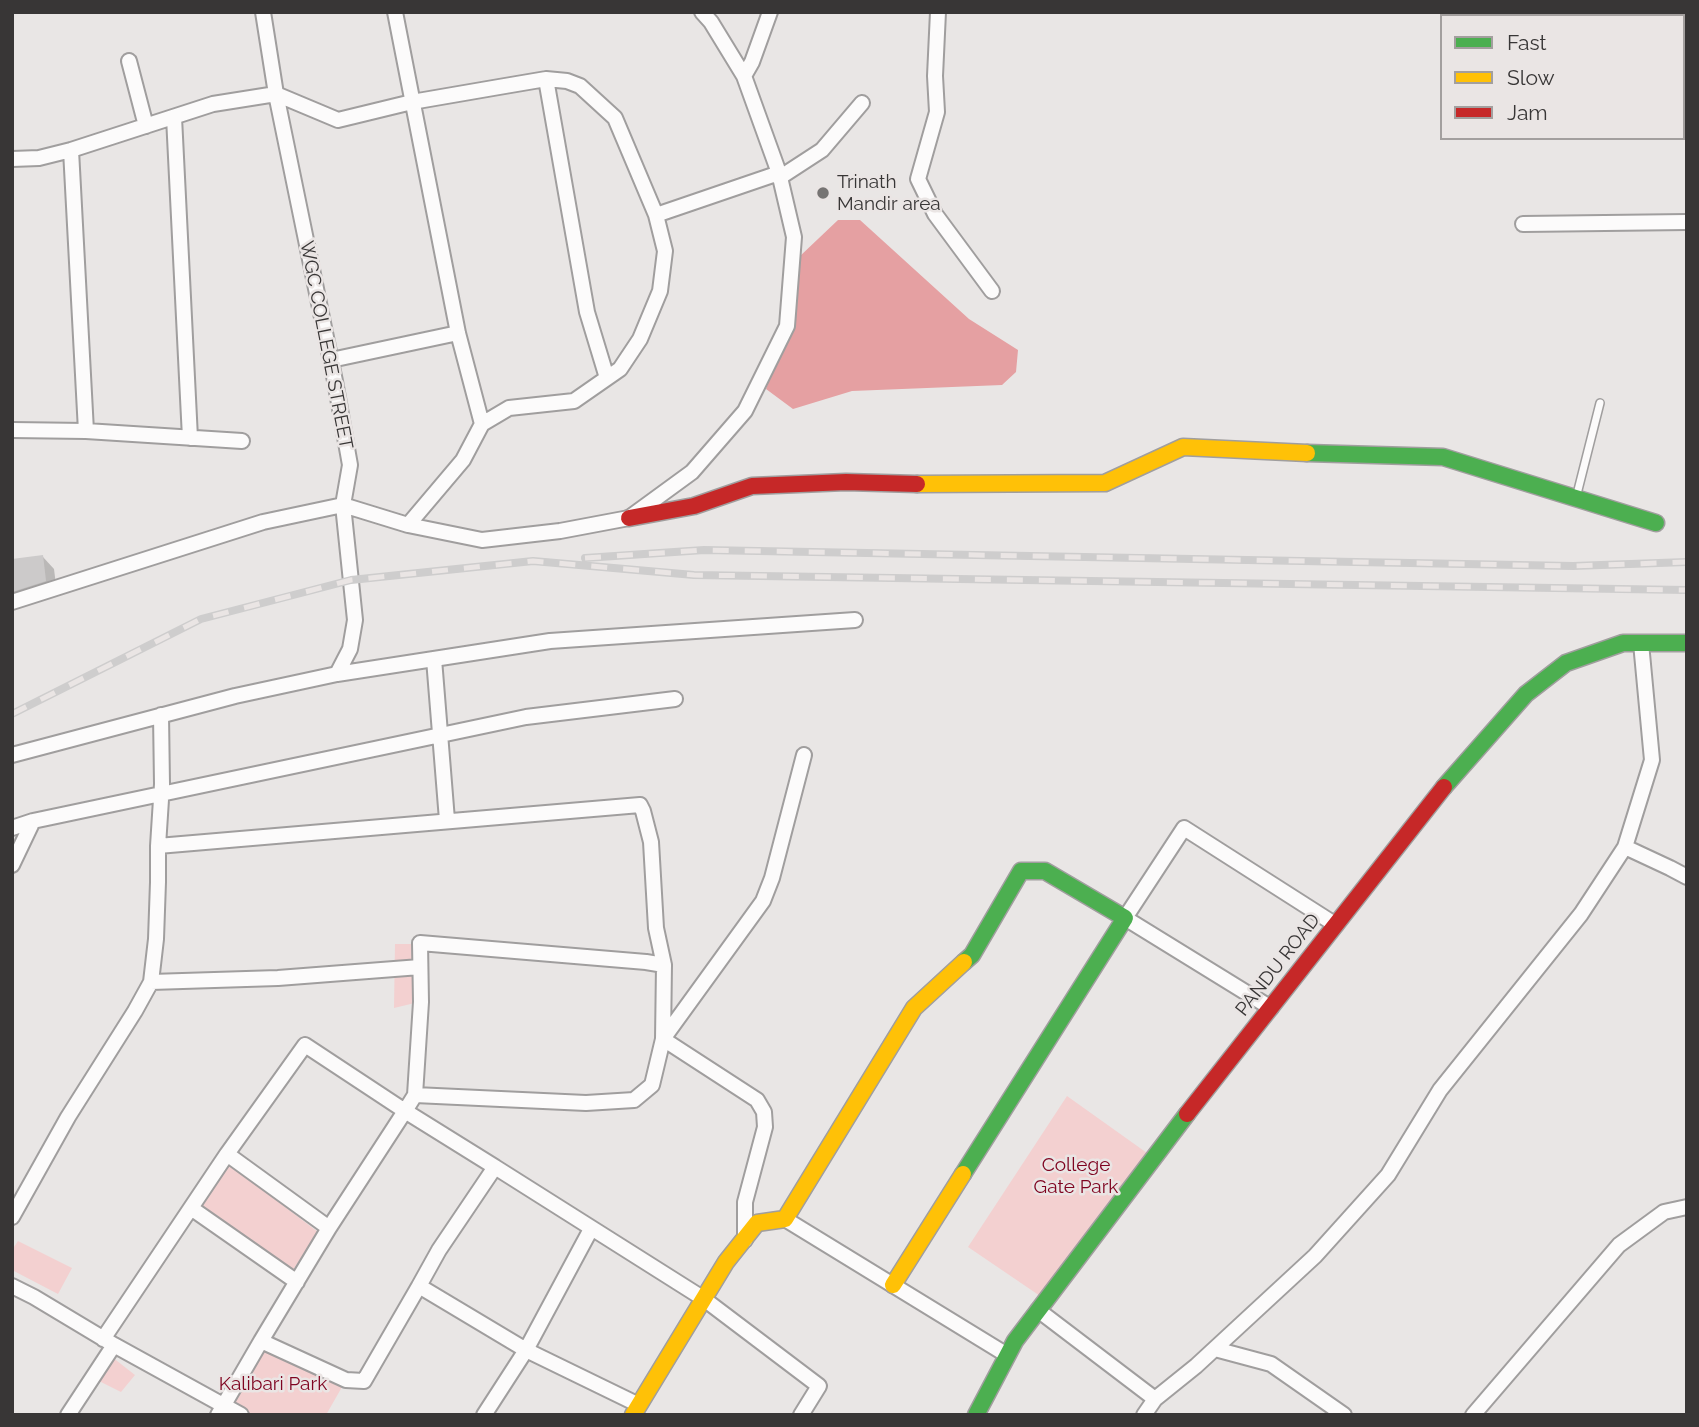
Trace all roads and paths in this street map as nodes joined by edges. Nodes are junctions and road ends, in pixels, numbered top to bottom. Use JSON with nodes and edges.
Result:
{"nodes":[{"id":1,"x":263,"y":12,"type":"edge"},
{"id":2,"x":395,"y":12,"type":"edge"},
{"id":3,"x":702,"y":12,"type":"edge"},
{"id":4,"x":769,"y":12,"type":"edge"},
{"id":5,"x":938,"y":12,"type":"edge"},
{"id":6,"x":129,"y":61,"type":"dead end"},
{"id":7,"x":744,"y":76,"type":"junction"},
{"id":8,"x":546,"y":79,"type":"junction"},
{"id":9,"x":276,"y":94,"type":"junction"},
{"id":10,"x":412,"y":102,"type":"junction"},
{"id":11,"x":862,"y":103,"type":"dead end"},
{"id":12,"x":174,"y":117,"type":"junction"},
{"id":13,"x":146,"y":126,"type":"junction"},
{"id":14,"x":71,"y":150,"type":"junction"},
{"id":15,"x":12,"y":159,"type":"edge"},
{"id":16,"x":779,"y":176,"type":"junction"},
{"id":17,"x":656,"y":215,"type":"junction"},
{"id":18,"x":1687,"y":222,"type":"edge"},
{"id":19,"x":1523,"y":224,"type":"dead end"},
{"id":20,"x":992,"y":291,"type":"dead end"},
{"id":21,"x":458,"y":333,"type":"junction"},
{"id":22,"x":331,"y":360,"type":"junction"},
{"id":23,"x":607,"y":378,"type":"junction"},
{"id":24,"x":1600,"y":403,"type":"dead end"},
{"id":25,"x":482,"y":424,"type":"junction"},
{"id":26,"x":12,"y":430,"type":"edge"},
{"id":27,"x":86,"y":431,"type":"junction"},
{"id":28,"x":190,"y":438,"type":"junction"},
{"id":29,"x":242,"y":441,"type":"dead end"},
{"id":30,"x":1575,"y":498,"type":"junction"},
{"id":31,"x":343,"y":505,"type":"junction"},
{"id":32,"x":629,"y":518,"type":"junction"},
{"id":33,"x":1656,"y":523,"type":"dead end"},
{"id":34,"x":408,"y":525,"type":"junction"},
{"id":35,"x":12,"y":602,"type":"edge"},
{"id":36,"x":855,"y":620,"type":"dead end"},
{"id":37,"x":1641,"y":643,"type":"junction"},
{"id":38,"x":1687,"y":643,"type":"edge"},
{"id":39,"x":434,"y":659,"type":"junction"},
{"id":40,"x":337,"y":674,"type":"junction"},
{"id":41,"x":676,"y":699,"type":"dead end"},
{"id":42,"x":162,"y":715,"type":"junction"},
{"id":43,"x":441,"y":734,"type":"junction"},
{"id":44,"x":12,"y":755,"type":"edge"},
{"id":45,"x":804,"y":755,"type":"dead end"},
{"id":46,"x":161,"y":794,"type":"junction"},
{"id":47,"x":447,"y":820,"type":"junction"},
{"id":48,"x":33,"y":821,"type":"junction"},
{"id":49,"x":12,"y":828,"type":"edge"},
{"id":50,"x":158,"y":846,"type":"junction"},
{"id":51,"x":1625,"y":846,"type":"junction"},
{"id":52,"x":12,"y":865,"type":"edge"},
{"id":53,"x":1687,"y":877,"type":"edge"},
{"id":54,"x":1125,"y":918,"type":"junction"},
{"id":55,"x":1336,"y":925,"type":"junction"},
{"id":56,"x":664,"y":965,"type":"junction"},
{"id":57,"x":420,"y":967,"type":"junction"},
{"id":58,"x":150,"y":982,"type":"junction"},
{"id":59,"x":1271,"y":1007,"type":"junction"},
{"id":60,"x":663,"y":1039,"type":"junction"},
{"id":61,"x":415,"y":1095,"type":"junction"},
{"id":62,"x":405,"y":1111,"type":"junction"},
{"id":63,"x":227,"y":1154,"type":"junction"},
{"id":64,"x":495,"y":1167,"type":"junction"},
{"id":65,"x":1687,"y":1207,"type":"edge"},
{"id":66,"x":191,"y":1208,"type":"junction"},
{"id":67,"x":12,"y":1217,"type":"edge"},
{"id":68,"x":785,"y":1219,"type":"junction"},
{"id":69,"x":329,"y":1228,"type":"junction"},
{"id":70,"x":591,"y":1229,"type":"junction"},
{"id":71,"x":745,"y":1240,"type":"junction"},
{"id":72,"x":297,"y":1282,"type":"junction"},
{"id":73,"x":893,"y":1285,"type":"junction"},
{"id":74,"x":12,"y":1286,"type":"edge"},
{"id":75,"x":419,"y":1286,"type":"junction"},
{"id":76,"x":704,"y":1299,"type":"junction"},
{"id":77,"x":1038,"y":1310,"type":"junction"},
{"id":78,"x":261,"y":1342,"type":"junction"},
{"id":79,"x":108,"y":1343,"type":"junction"},
{"id":80,"x":1215,"y":1349,"type":"junction"},
{"id":81,"x":526,"y":1350,"type":"junction"},
{"id":82,"x":1007,"y":1355,"type":"junction"},
{"id":83,"x":1155,"y":1399,"type":"junction"},
{"id":84,"x":221,"y":1410,"type":"edge"},
{"id":85,"x":636,"y":1410,"type":"edge"},
{"id":86,"x":68,"y":1415,"type":"edge"},
{"id":87,"x":241,"y":1415,"type":"edge"},
{"id":88,"x":484,"y":1415,"type":"edge"},
{"id":89,"x":801,"y":1415,"type":"edge"},
{"id":90,"x":976,"y":1415,"type":"edge"},
{"id":91,"x":1144,"y":1415,"type":"edge"},
{"id":92,"x":1344,"y":1415,"type":"edge"},
{"id":93,"x":1473,"y":1415,"type":"edge"}],
"edges":[{"from":1,"to":9,"type":"street","name":"WGC COLLEGE STREET"},
{"from":2,"to":10,"type":"street"},
{"from":3,"to":7,"type":"street"},
{"from":4,"to":7,"type":"street"},
{"from":5,"to":20,"type":"street"},
{"from":6,"to":13,"type":"street"},
{"from":7,"to":16,"type":"street"},
{"from":8,"to":10,"type":"street"},
{"from":8,"to":17,"type":"street"},
{"from":8,"to":23,"type":"street"},
{"from":9,"to":10,"type":"street"},
{"from":9,"to":12,"type":"street"},
{"from":9,"to":22,"type":"street","name":"WGC COLLEGE STREET"},
{"from":10,"to":21,"type":"street"},
{"from":11,"to":16,"type":"street"},
{"from":12,"to":13,"type":"street"},
{"from":12,"to":28,"type":"street"},
{"from":13,"to":14,"type":"street"},
{"from":14,"to":15,"type":"street"},
{"from":14,"to":27,"type":"street"},
{"from":16,"to":17,"type":"street"},
{"from":16,"to":32,"type":"street"},
{"from":17,"to":23,"type":"street"},
{"from":18,"to":19,"type":"street"},
{"from":21,"to":22,"type":"street"},
{"from":21,"to":25,"type":"street"},
{"from":22,"to":31,"type":"street","name":"WGC COLLEGE STREET"},
{"from":23,"to":25,"type":"street"},
{"from":24,"to":30,"type":"lane"},
{"from":25,"to":34,"type":"street"},
{"from":26,"to":27,"type":"street"},
{"from":27,"to":28,"type":"street"},
{"from":28,"to":29,"type":"street"},
{"from":30,"to":32,"type":"street"},
{"from":30,"to":33,"type":"street"},
{"from":31,"to":34,"type":"street"},
{"from":31,"to":35,"type":"street"},
{"from":31,"to":40,"type":"street","name":"WGC COLLEGE STREET"},
{"from":32,"to":34,"type":"street"},
{"from":36,"to":39,"type":"street"},
{"from":37,"to":38,"type":"street","name":"PANDU ROAD"},
{"from":37,"to":51,"type":"street"},
{"from":37,"to":55,"type":"street","name":"PANDU ROAD"},
{"from":39,"to":40,"type":"street"},
{"from":39,"to":43,"type":"street"},
{"from":40,"to":42,"type":"street"},
{"from":41,"to":43,"type":"street"},
{"from":42,"to":44,"type":"street"},
{"from":42,"to":46,"type":"street"},
{"from":43,"to":46,"type":"street"},
{"from":43,"to":47,"type":"street"},
{"from":45,"to":60,"type":"street"},
{"from":46,"to":48,"type":"street"},
{"from":46,"to":50,"type":"street"},
{"from":47,"to":50,"type":"street"},
{"from":47,"to":56,"type":"street"},
{"from":48,"to":49,"type":"street"},
{"from":48,"to":52,"type":"street"},
{"from":50,"to":58,"type":"street"},
{"from":51,"to":53,"type":"street"},
{"from":51,"to":80,"type":"street"},
{"from":54,"to":55,"type":"street"},
{"from":54,"to":59,"type":"street"},
{"from":54,"to":68,"type":"street"},
{"from":54,"to":73,"type":"street"},
{"from":55,"to":59,"type":"street","name":"PANDU ROAD"},
{"from":56,"to":57,"type":"street"},
{"from":56,"to":60,"type":"street"},
{"from":57,"to":58,"type":"street"},
{"from":57,"to":61,"type":"street"},
{"from":58,"to":67,"type":"street"},
{"from":59,"to":77,"type":"street","name":"PANDU ROAD"},
{"from":60,"to":61,"type":"street"},
{"from":60,"to":71,"type":"street"},
{"from":61,"to":62,"type":"street"},
{"from":62,"to":63,"type":"street"},
{"from":62,"to":64,"type":"street"},
{"from":62,"to":69,"type":"street"},
{"from":63,"to":66,"type":"street"},
{"from":63,"to":69,"type":"street"},
{"from":64,"to":70,"type":"street"},
{"from":64,"to":75,"type":"street"},
{"from":65,"to":93,"type":"street"},
{"from":66,"to":72,"type":"street"},
{"from":66,"to":79,"type":"street"},
{"from":68,"to":71,"type":"street"},
{"from":68,"to":73,"type":"street"},
{"from":69,"to":72,"type":"street"},
{"from":70,"to":76,"type":"street"},
{"from":70,"to":81,"type":"street"},
{"from":71,"to":76,"type":"street"},
{"from":72,"to":78,"type":"street"},
{"from":73,"to":82,"type":"street"},
{"from":74,"to":79,"type":"street"},
{"from":75,"to":78,"type":"street"},
{"from":75,"to":81,"type":"street"},
{"from":76,"to":85,"type":"street"},
{"from":76,"to":89,"type":"street"},
{"from":77,"to":82,"type":"street","name":"PANDU ROAD"},
{"from":77,"to":83,"type":"street"},
{"from":78,"to":84,"type":"street"},
{"from":79,"to":84,"type":"street"},
{"from":79,"to":86,"type":"street"},
{"from":80,"to":83,"type":"street"},
{"from":80,"to":92,"type":"street"},
{"from":81,"to":85,"type":"street"},
{"from":81,"to":88,"type":"street"},
{"from":82,"to":90,"type":"street","name":"PANDU ROAD"},
{"from":83,"to":91,"type":"street"},
{"from":84,"to":87,"type":"street"}]}
